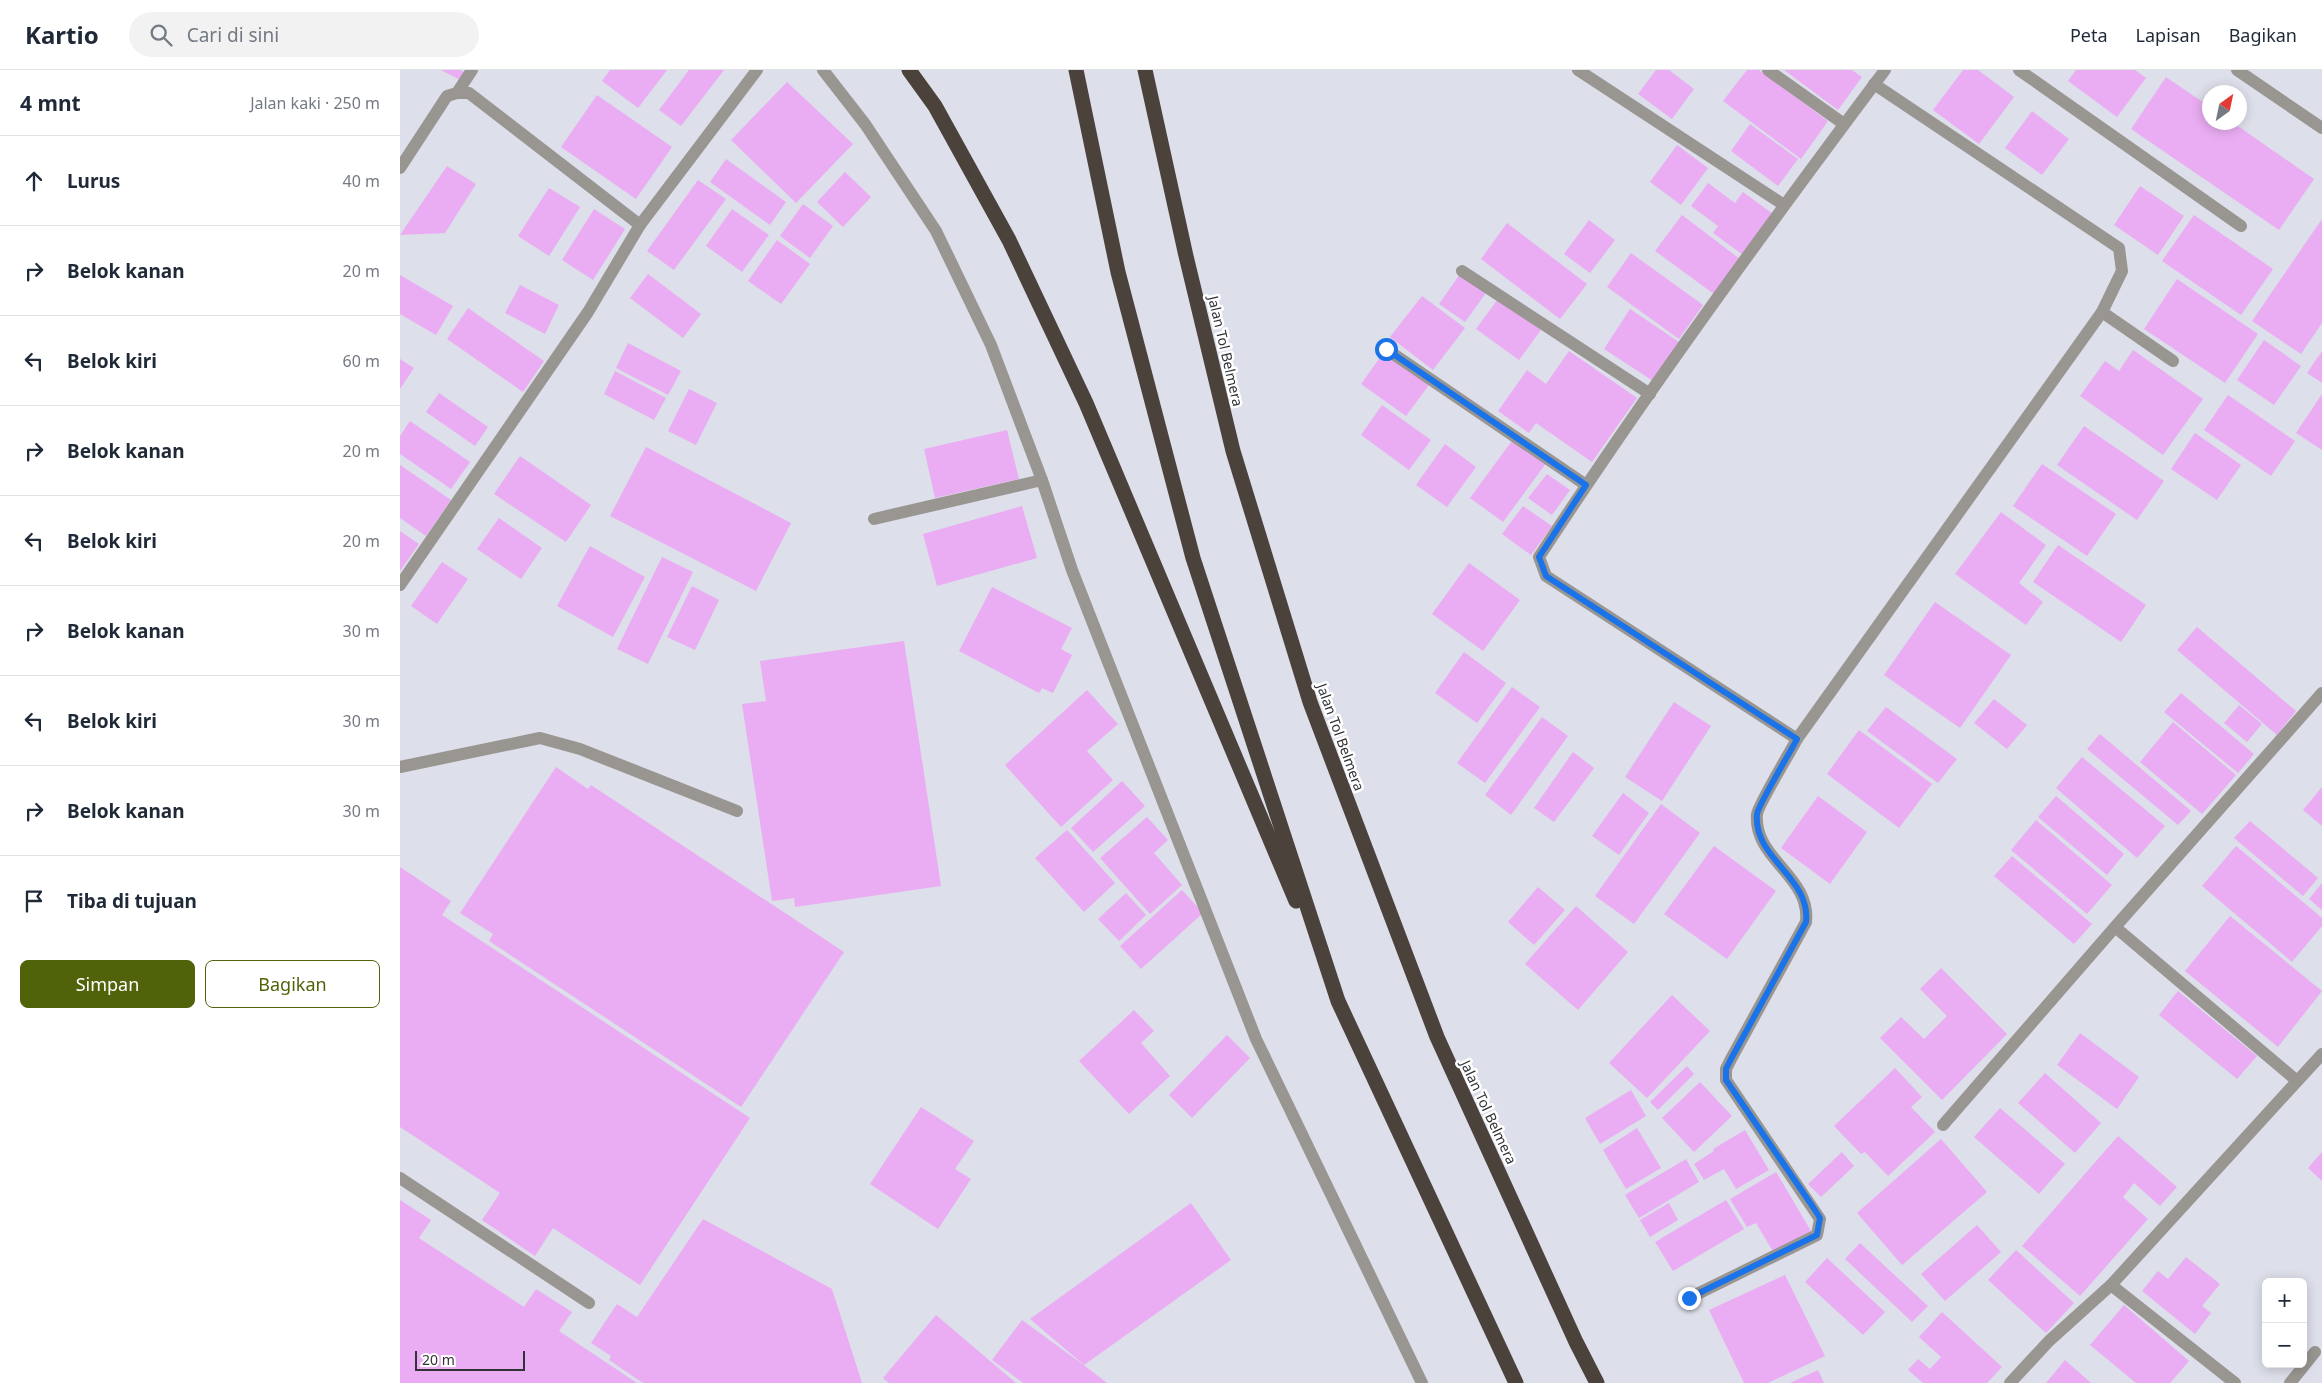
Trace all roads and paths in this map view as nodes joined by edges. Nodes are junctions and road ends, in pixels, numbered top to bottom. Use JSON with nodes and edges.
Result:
{"nodes":[{"id":1,"x":472,"y":70,"type":"edge"},
{"id":2,"x":757,"y":70,"type":"edge"},
{"id":3,"x":823,"y":70,"type":"edge"},
{"id":4,"x":908,"y":70,"type":"edge"},
{"id":5,"x":1076,"y":70,"type":"edge"},
{"id":6,"x":1146,"y":70,"type":"edge"},
{"id":7,"x":1578,"y":70,"type":"edge"},
{"id":8,"x":1768,"y":70,"type":"edge"},
{"id":9,"x":1885,"y":70,"type":"edge"},
{"id":10,"x":2019,"y":70,"type":"edge"},
{"id":11,"x":2238,"y":70,"type":"edge"},
{"id":12,"x":1874,"y":84,"type":"junction"},
{"id":13,"x":457,"y":93,"type":"junction"},
{"id":14,"x":1844,"y":124,"type":"junction"},
{"id":15,"x":2322,"y":128,"type":"edge"},
{"id":16,"x":400,"y":168,"type":"edge"},
{"id":17,"x":1784,"y":204,"type":"junction"},
{"id":18,"x":640,"y":225,"type":"junction"},
{"id":19,"x":2241,"y":226,"type":"dead end"},
{"id":20,"x":1462,"y":271,"type":"dead end"},
{"id":21,"x":2102,"y":312,"type":"junction"},
{"id":22,"x":1386,"y":349,"type":"dead end"},
{"id":23,"x":2173,"y":361,"type":"dead end"},
{"id":24,"x":1650,"y":394,"type":"junction"},
{"id":25,"x":1042,"y":480,"type":"junction"},
{"id":26,"x":1586,"y":485,"type":"junction"},
{"id":27,"x":874,"y":519,"type":"dead end"},
{"id":28,"x":400,"y":585,"type":"edge"},
{"id":29,"x":2322,"y":693,"type":"edge"},
{"id":30,"x":1797,"y":739,"type":"junction"},
{"id":31,"x":400,"y":767,"type":"edge"},
{"id":32,"x":737,"y":811,"type":"dead end"},
{"id":33,"x":2115,"y":927,"type":"junction"},
{"id":34,"x":1338,"y":1001,"type":"junction"},
{"id":35,"x":2322,"y":1054,"type":"edge"},
{"id":36,"x":2296,"y":1080,"type":"junction"},
{"id":37,"x":1943,"y":1125,"type":"dead end"},
{"id":38,"x":400,"y":1178,"type":"edge"},
{"id":39,"x":2111,"y":1285,"type":"junction"},
{"id":40,"x":1689,"y":1298,"type":"dead end"},
{"id":41,"x":589,"y":1303,"type":"dead end"},
{"id":42,"x":2315,"y":1352,"type":"dead end"},
{"id":43,"x":1422,"y":1383,"type":"edge"},
{"id":44,"x":1516,"y":1383,"type":"edge"},
{"id":45,"x":1597,"y":1383,"type":"edge"},
{"id":46,"x":2010,"y":1383,"type":"edge"},
{"id":47,"x":2235,"y":1383,"type":"edge"},
{"id":48,"x":2290,"y":1383,"type":"edge"}],
"edges":[{"from":1,"to":13,"type":"street"},
{"from":2,"to":18,"type":"street"},
{"from":3,"to":25,"type":"street"},
{"from":4,"to":34,"type":"highway"},
{"from":5,"to":34,"type":"highway"},
{"from":6,"to":45,"type":"highway","name":"Jalan Tol Belmera"},
{"from":7,"to":17,"type":"street"},
{"from":8,"to":14,"type":"street"},
{"from":9,"to":12,"type":"street"},
{"from":10,"to":19,"type":"street"},
{"from":11,"to":15,"type":"street"},
{"from":12,"to":14,"type":"street"},
{"from":12,"to":21,"type":"street"},
{"from":13,"to":16,"type":"street"},
{"from":13,"to":18,"type":"street"},
{"from":14,"to":17,"type":"street"},
{"from":17,"to":24,"type":"street"},
{"from":18,"to":28,"type":"street"},
{"from":20,"to":24,"type":"street"},
{"from":21,"to":23,"type":"street"},
{"from":21,"to":30,"type":"street"},
{"from":22,"to":26,"type":"street"},
{"from":24,"to":26,"type":"street"},
{"from":25,"to":27,"type":"street"},
{"from":25,"to":43,"type":"street"},
{"from":26,"to":30,"type":"street"},
{"from":29,"to":33,"type":"street"},
{"from":30,"to":40,"type":"street"},
{"from":31,"to":32,"type":"street"},
{"from":33,"to":36,"type":"street"},
{"from":33,"to":37,"type":"street"},
{"from":34,"to":44,"type":"highway"},
{"from":35,"to":36,"type":"street"},
{"from":36,"to":39,"type":"street"},
{"from":38,"to":41,"type":"street"},
{"from":39,"to":46,"type":"street"},
{"from":39,"to":47,"type":"street"},
{"from":42,"to":48,"type":"street"}]}
